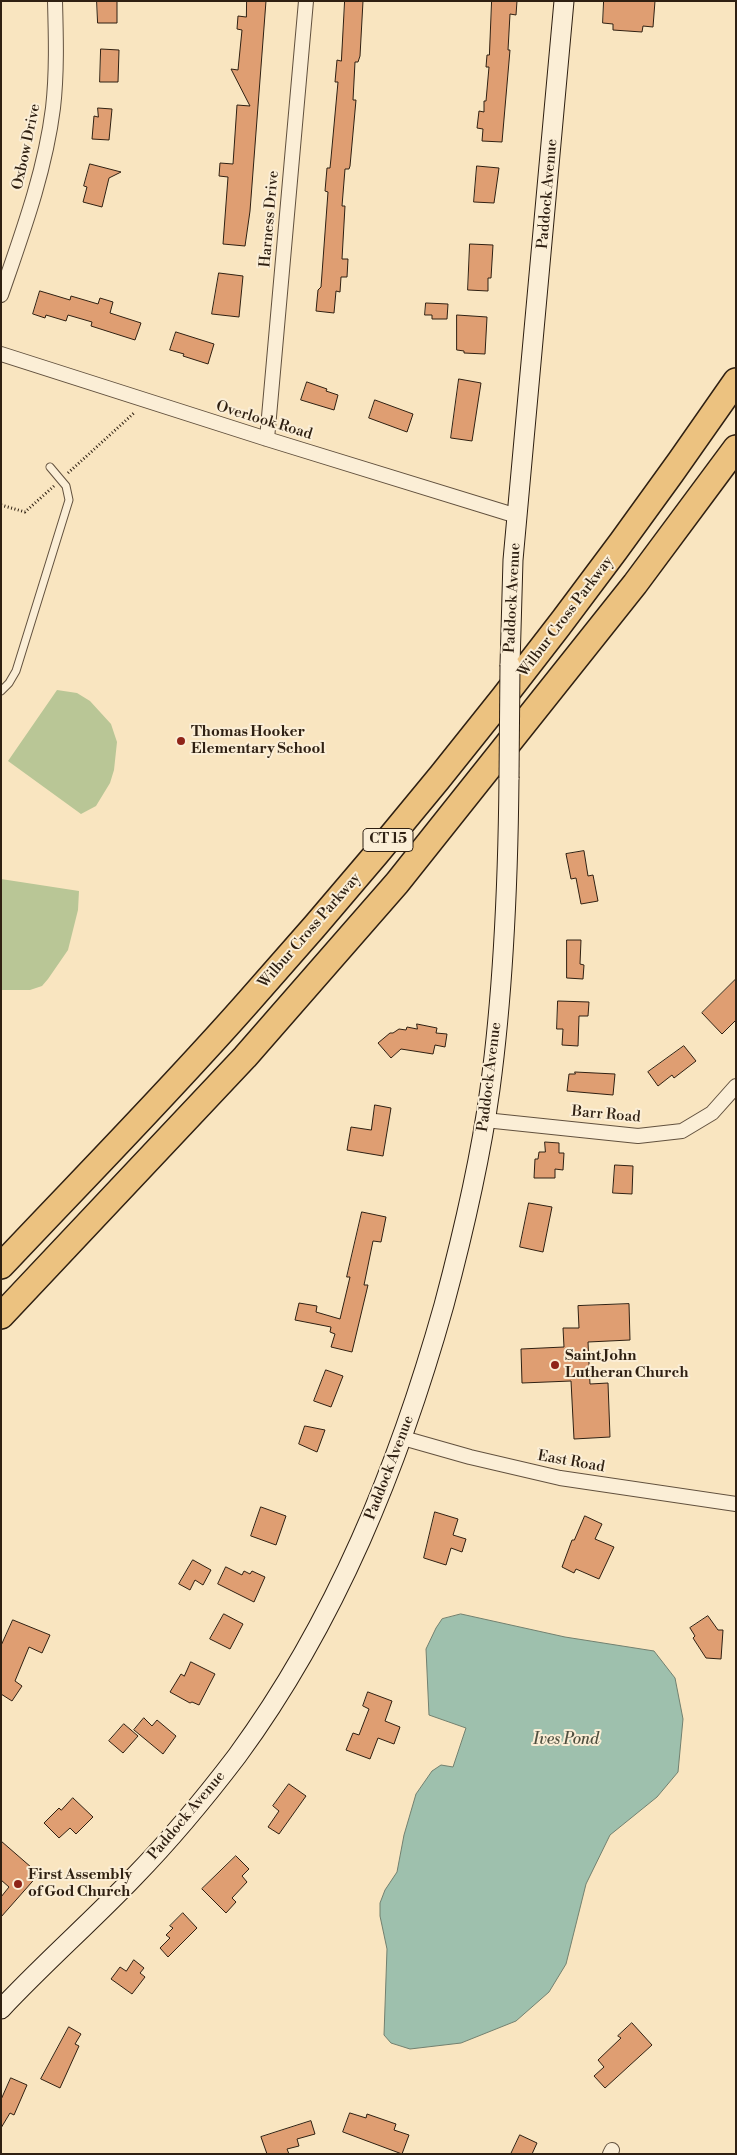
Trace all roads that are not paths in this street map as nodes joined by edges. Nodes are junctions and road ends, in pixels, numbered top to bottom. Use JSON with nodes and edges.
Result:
{"nodes":[{"id":1,"x":55,"y":1,"type":"edge"},
{"id":2,"x":306,"y":1,"type":"edge"},
{"id":3,"x":564,"y":1,"type":"edge"},
{"id":4,"x":1,"y":295,"type":"edge"},
{"id":5,"x":1,"y":354,"type":"edge"},
{"id":6,"x":736,"y":381,"type":"edge"},
{"id":7,"x":267,"y":439,"type":"junction"},
{"id":8,"x":736,"y":448,"type":"edge"},
{"id":9,"x":50,"y":467,"type":"dead end"},
{"id":10,"x":517,"y":516,"type":"junction"},
{"id":11,"x":1,"y":690,"type":"edge"},
{"id":12,"x":736,"y":1086,"type":"edge"},
{"id":13,"x":486,"y":1120,"type":"junction"},
{"id":14,"x":1,"y":1266,"type":"edge"},
{"id":15,"x":1,"y":1316,"type":"edge"},
{"id":16,"x":403,"y":1438,"type":"junction"},
{"id":17,"x":736,"y":1504,"type":"edge"},
{"id":18,"x":1,"y":2009,"type":"edge"}],
"edges":[{"from":1,"to":4,"type":"street","name":"Oxbow Drive"},
{"from":2,"to":7,"type":"street","name":"Harness Drive"},
{"from":3,"to":10,"type":"main road","name":"Paddock Avenue"},
{"from":5,"to":7,"type":"street","name":"Overlook Road"},
{"from":6,"to":14,"type":"highway","name":"Wilbur Cross Parkway","number":"CT 15"},
{"from":7,"to":10,"type":"street","name":"Overlook Road"},
{"from":8,"to":15,"type":"highway","number":"CT 15"},
{"from":9,"to":11,"type":"lane"},
{"from":10,"to":13,"type":"main road","name":"Paddock Avenue","bridge":true},
{"from":12,"to":13,"type":"street","name":"Barr Road"},
{"from":13,"to":16,"type":"main road","name":"Paddock Avenue"},
{"from":16,"to":17,"type":"street","name":"East Road"},
{"from":16,"to":18,"type":"main road","name":"Paddock Avenue"}]}
